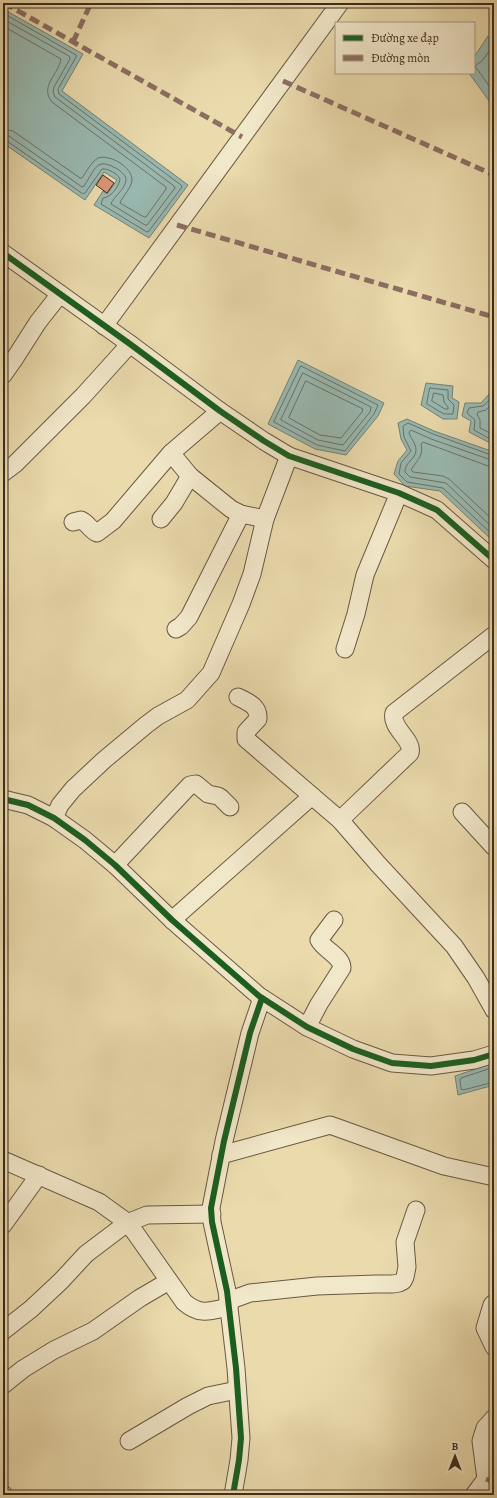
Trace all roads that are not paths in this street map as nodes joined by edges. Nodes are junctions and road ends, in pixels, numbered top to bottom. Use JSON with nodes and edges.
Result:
{"nodes":[{"id":1,"x":340,"y":3,"type":"edge"},
{"id":2,"x":3,"y":253,"type":"edge"},
{"id":3,"x":60,"y":294,"type":"junction"},
{"id":4,"x":104,"y":326,"type":"junction"},
{"id":5,"x":130,"y":344,"type":"junction"},
{"id":6,"x":3,"y":375,"type":"edge"},
{"id":7,"x":220,"y":411,"type":"junction"},
{"id":8,"x":171,"y":453,"type":"junction"},
{"id":9,"x":289,"y":456,"type":"junction"},
{"id":10,"x":3,"y":473,"type":"edge"},
{"id":11,"x":190,"y":476,"type":"junction"},
{"id":12,"x":399,"y":492,"type":"junction"},
{"id":13,"x":241,"y":514,"type":"junction"},
{"id":14,"x":161,"y":519,"type":"dead end"},
{"id":15,"x":265,"y":519,"type":"junction"},
{"id":16,"x":73,"y":522,"type":"dead end"},
{"id":17,"x":494,"y":560,"type":"edge"},
{"id":18,"x":176,"y":629,"type":"dead end"},
{"id":19,"x":494,"y":635,"type":"edge"},
{"id":20,"x":345,"y":649,"type":"dead end"},
{"id":21,"x":238,"y":697,"type":"dead end"},
{"id":22,"x":312,"y":796,"type":"junction"},
{"id":23,"x":3,"y":799,"type":"edge"},
{"id":24,"x":230,"y":807,"type":"dead end"},
{"id":25,"x":462,"y":812,"type":"dead end"},
{"id":26,"x":54,"y":818,"type":"junction"},
{"id":27,"x":340,"y":820,"type":"junction"},
{"id":28,"x":494,"y":847,"type":"edge"},
{"id":29,"x":116,"y":865,"type":"junction"},
{"id":30,"x":172,"y":920,"type":"junction"},
{"id":31,"x":334,"y":920,"type":"dead end"},
{"id":32,"x":262,"y":998,"type":"junction"},
{"id":33,"x":494,"y":1010,"type":"edge"},
{"id":34,"x":307,"y":1027,"type":"junction"},
{"id":35,"x":494,"y":1054,"type":"edge"},
{"id":36,"x":221,"y":1155,"type":"junction"},
{"id":37,"x":3,"y":1160,"type":"edge"},
{"id":38,"x":39,"y":1175,"type":"junction"},
{"id":39,"x":494,"y":1177,"type":"edge"},
{"id":40,"x":416,"y":1210,"type":"dead end"},
{"id":41,"x":212,"y":1214,"type":"junction"},
{"id":42,"x":127,"y":1223,"type":"junction"},
{"id":43,"x":3,"y":1225,"type":"edge"},
{"id":44,"x":169,"y":1281,"type":"junction"},
{"id":45,"x":494,"y":1303,"type":"edge"},
{"id":46,"x":229,"y":1304,"type":"junction"},
{"id":47,"x":3,"y":1331,"type":"edge"},
{"id":48,"x":494,"y":1347,"type":"edge"},
{"id":49,"x":3,"y":1385,"type":"edge"},
{"id":50,"x":237,"y":1390,"type":"junction"},
{"id":51,"x":494,"y":1418,"type":"edge"},
{"id":52,"x":129,"y":1441,"type":"dead end"},
{"id":53,"x":233,"y":1495,"type":"edge"},
{"id":54,"x":474,"y":1495,"type":"edge"}],
"edges":[{"from":1,"to":4,"type":"street"},
{"from":2,"to":3,"type":"street"},
{"from":3,"to":4,"type":"street"},
{"from":3,"to":6,"type":"street"},
{"from":4,"to":5,"type":"street"},
{"from":5,"to":7,"type":"street"},
{"from":5,"to":10,"type":"street"},
{"from":7,"to":8,"type":"street"},
{"from":7,"to":9,"type":"street"},
{"from":8,"to":11,"type":"street"},
{"from":8,"to":16,"type":"street"},
{"from":9,"to":12,"type":"street"},
{"from":9,"to":15,"type":"street"},
{"from":11,"to":13,"type":"street"},
{"from":11,"to":14,"type":"street"},
{"from":12,"to":17,"type":"street"},
{"from":12,"to":20,"type":"street"},
{"from":13,"to":15,"type":"street"},
{"from":13,"to":18,"type":"street"},
{"from":15,"to":26,"type":"street"},
{"from":19,"to":27,"type":"street"},
{"from":21,"to":22,"type":"street"},
{"from":22,"to":27,"type":"street"},
{"from":22,"to":30,"type":"street"},
{"from":23,"to":26,"type":"street"},
{"from":24,"to":29,"type":"street"},
{"from":25,"to":28,"type":"street"},
{"from":26,"to":29,"type":"street"},
{"from":27,"to":33,"type":"street"},
{"from":29,"to":30,"type":"street"},
{"from":30,"to":32,"type":"street"},
{"from":31,"to":34,"type":"street"},
{"from":32,"to":34,"type":"street"},
{"from":32,"to":36,"type":"street"},
{"from":34,"to":35,"type":"street"},
{"from":36,"to":39,"type":"street"},
{"from":36,"to":41,"type":"street"},
{"from":37,"to":38,"type":"street"},
{"from":38,"to":42,"type":"street"},
{"from":38,"to":43,"type":"street"},
{"from":40,"to":46,"type":"street"},
{"from":41,"to":42,"type":"street"},
{"from":41,"to":46,"type":"street"},
{"from":42,"to":44,"type":"street"},
{"from":42,"to":47,"type":"street"},
{"from":44,"to":46,"type":"street"},
{"from":44,"to":49,"type":"street"},
{"from":45,"to":48,"type":"street"},
{"from":46,"to":50,"type":"street"},
{"from":50,"to":52,"type":"street"},
{"from":50,"to":53,"type":"street"},
{"from":51,"to":54,"type":"street"}]}
